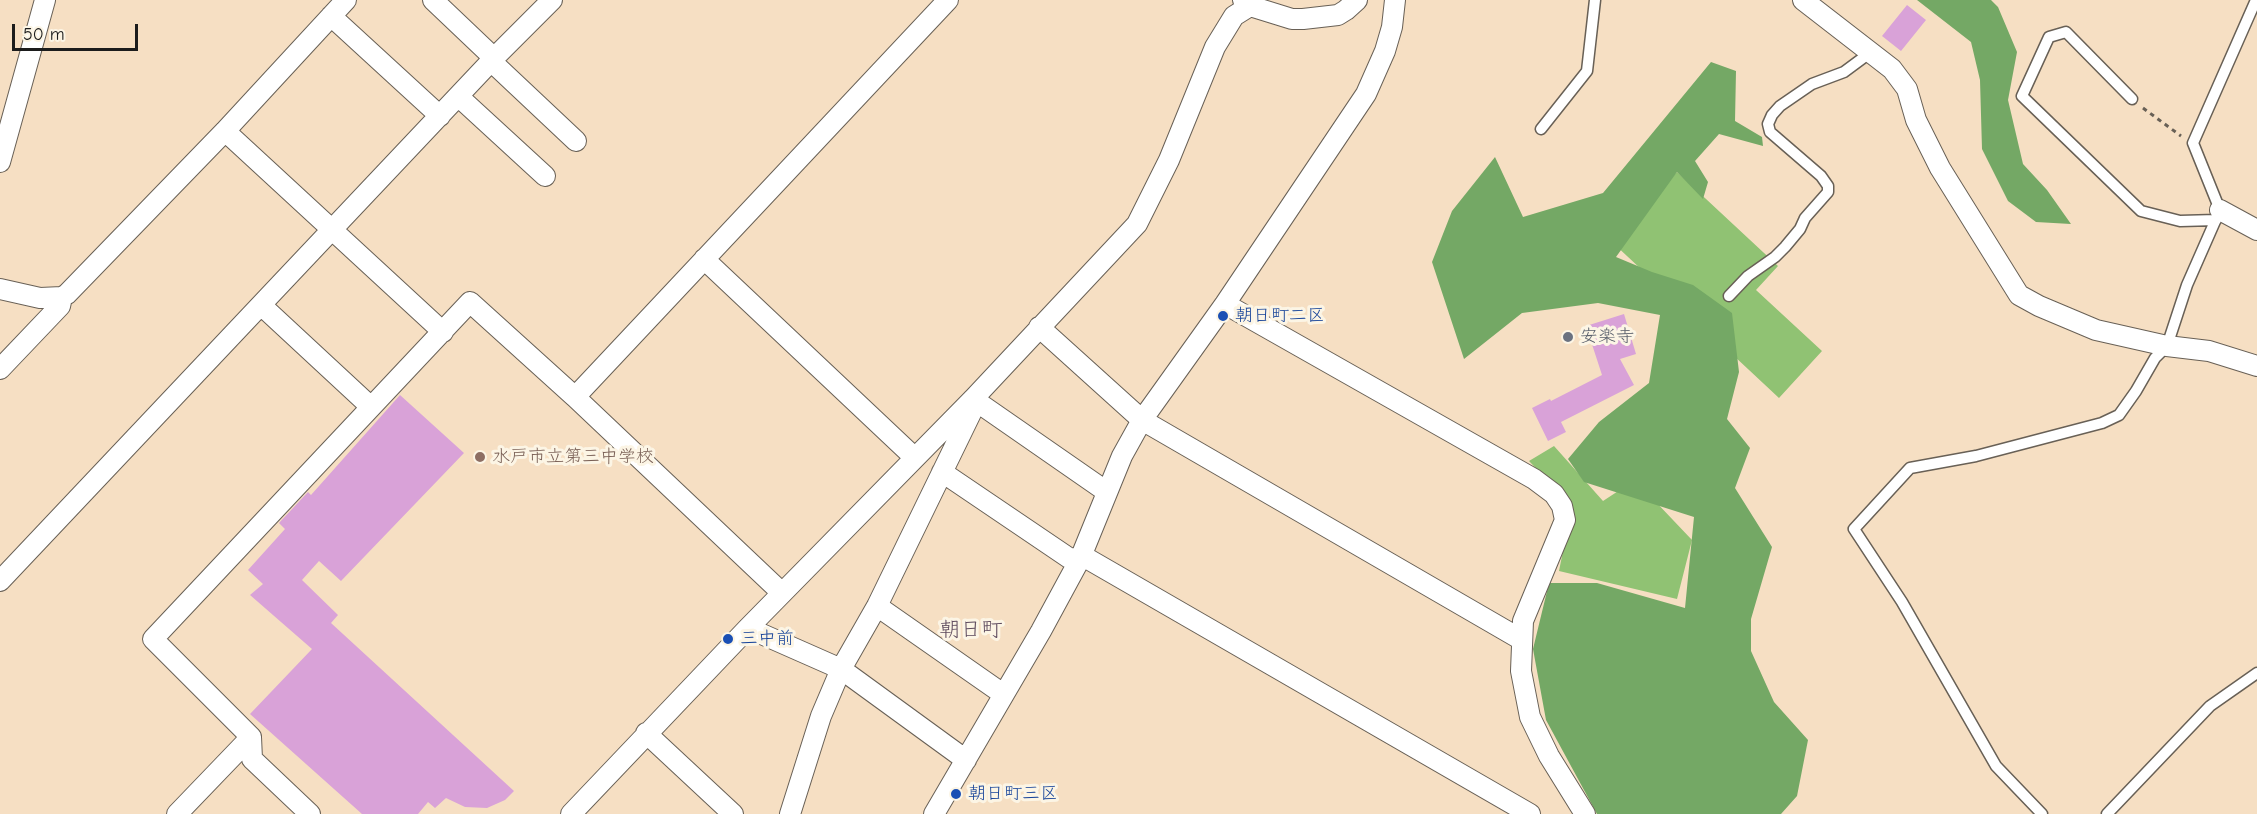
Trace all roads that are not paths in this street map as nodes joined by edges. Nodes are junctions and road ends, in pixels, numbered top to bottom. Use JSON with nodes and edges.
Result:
{"nodes":[{"id":1,"x":45,"y":0,"type":"edge"},
{"id":2,"x":346,"y":0,"type":"edge"},
{"id":3,"x":433,"y":0,"type":"edge"},
{"id":4,"x":552,"y":0,"type":"edge"},
{"id":5,"x":948,"y":0,"type":"edge"},
{"id":6,"x":1357,"y":0,"type":"edge"},
{"id":7,"x":1395,"y":0,"type":"edge"},
{"id":8,"x":1595,"y":0,"type":"edge"},
{"id":9,"x":1803,"y":0,"type":"edge"},
{"id":10,"x":2256,"y":0,"type":"edge"},
{"id":11,"x":1246,"y":3,"type":"edge"},
{"id":12,"x":332,"y":16,"type":"junction"},
{"id":13,"x":1870,"y":52,"type":"junction"},
{"id":14,"x":493,"y":60,"type":"junction"},
{"id":15,"x":459,"y":97,"type":"junction"},
{"id":16,"x":2132,"y":99,"type":"road end"},
{"id":17,"x":440,"y":116,"type":"junction"},
{"id":18,"x":1541,"y":129,"type":"dead end"},
{"id":19,"x":225,"y":131,"type":"junction"},
{"id":20,"x":576,"y":141,"type":"dead end"},
{"id":21,"x":0,"y":162,"type":"edge"},
{"id":22,"x":545,"y":176,"type":"dead end"},
{"id":23,"x":2218,"y":215,"type":"junction"},
{"id":24,"x":332,"y":230,"type":"junction"},
{"id":25,"x":2257,"y":230,"type":"edge"},
{"id":26,"x":704,"y":259,"type":"junction"},
{"id":27,"x":0,"y":289,"type":"edge"},
{"id":28,"x":1729,"y":296,"type":"dead end"},
{"id":29,"x":62,"y":297,"type":"junction"},
{"id":30,"x":1225,"y":304,"type":"junction"},
{"id":31,"x":261,"y":305,"type":"junction"},
{"id":32,"x":1039,"y":327,"type":"junction"},
{"id":33,"x":443,"y":332,"type":"junction"},
{"id":34,"x":2167,"y":346,"type":"junction"},
{"id":35,"x":2257,"y":366,"type":"edge"},
{"id":36,"x":0,"y":369,"type":"edge"},
{"id":37,"x":575,"y":398,"type":"junction"},
{"id":38,"x":973,"y":399,"type":"junction"},
{"id":39,"x":371,"y":407,"type":"junction"},
{"id":40,"x":1142,"y":420,"type":"junction"},
{"id":41,"x":915,"y":458,"type":"junction"},
{"id":42,"x":942,"y":472,"type":"junction"},
{"id":43,"x":1107,"y":492,"type":"junction"},
{"id":44,"x":1080,"y":559,"type":"junction"},
{"id":45,"x":0,"y":581,"type":"edge"},
{"id":46,"x":782,"y":593,"type":"junction"},
{"id":47,"x":877,"y":606,"type":"junction"},
{"id":48,"x":748,"y":628,"type":"junction"},
{"id":49,"x":1522,"y":640,"type":"junction"},
{"id":50,"x":841,"y":669,"type":"junction"},
{"id":51,"x":2257,"y":673,"type":"edge"},
{"id":52,"x":1003,"y":694,"type":"junction"},
{"id":53,"x":646,"y":733,"type":"junction"},
{"id":54,"x":251,"y":737,"type":"junction"},
{"id":55,"x":966,"y":760,"type":"junction"},
{"id":56,"x":942,"y":811,"type":"edge"},
{"id":57,"x":177,"y":814,"type":"edge"},
{"id":58,"x":310,"y":814,"type":"edge"},
{"id":59,"x":571,"y":814,"type":"edge"},
{"id":60,"x":733,"y":814,"type":"edge"},
{"id":61,"x":790,"y":814,"type":"edge"},
{"id":62,"x":1530,"y":814,"type":"edge"},
{"id":63,"x":1585,"y":814,"type":"edge"},
{"id":64,"x":2042,"y":814,"type":"edge"},
{"id":65,"x":2107,"y":814,"type":"edge"}],
"edges":[{"from":1,"to":21,"type":"street"},
{"from":2,"to":12,"type":"street"},
{"from":3,"to":14,"type":"street"},
{"from":4,"to":14,"type":"street"},
{"from":5,"to":26,"type":"street"},
{"from":6,"to":11,"type":"street"},
{"from":7,"to":30,"type":"street"},
{"from":8,"to":18,"type":"lane"},
{"from":9,"to":13,"type":"street"},
{"from":10,"to":23,"type":"lane"},
{"from":11,"to":32,"type":"street"},
{"from":12,"to":17,"type":"street"},
{"from":12,"to":19,"type":"street"},
{"from":13,"to":28,"type":"lane"},
{"from":13,"to":34,"type":"street"},
{"from":14,"to":15,"type":"street"},
{"from":14,"to":20,"type":"street"},
{"from":15,"to":17,"type":"street"},
{"from":15,"to":22,"type":"street"},
{"from":16,"to":23,"type":"lane"},
{"from":17,"to":24,"type":"street"},
{"from":19,"to":24,"type":"street"},
{"from":19,"to":29,"type":"street"},
{"from":23,"to":25,"type":"street"},
{"from":23,"to":34,"type":"lane"},
{"from":24,"to":31,"type":"street"},
{"from":24,"to":33,"type":"street"},
{"from":26,"to":37,"type":"street"},
{"from":26,"to":41,"type":"street"},
{"from":27,"to":29,"type":"street"},
{"from":29,"to":36,"type":"street"},
{"from":30,"to":40,"type":"street"},
{"from":30,"to":49,"type":"street"},
{"from":31,"to":39,"type":"street"},
{"from":31,"to":45,"type":"street"},
{"from":32,"to":38,"type":"street"},
{"from":32,"to":40,"type":"street"},
{"from":33,"to":37,"type":"street"},
{"from":33,"to":39,"type":"street"},
{"from":34,"to":35,"type":"street"},
{"from":34,"to":64,"type":"lane"},
{"from":37,"to":46,"type":"street"},
{"from":38,"to":41,"type":"street"},
{"from":38,"to":42,"type":"street"},
{"from":38,"to":43,"type":"street"},
{"from":39,"to":54,"type":"street"},
{"from":40,"to":43,"type":"street"},
{"from":40,"to":49,"type":"street"},
{"from":41,"to":46,"type":"street"},
{"from":42,"to":44,"type":"street"},
{"from":42,"to":47,"type":"street"},
{"from":43,"to":44,"type":"street"},
{"from":44,"to":52,"type":"street"},
{"from":44,"to":62,"type":"street"},
{"from":46,"to":48,"type":"street"},
{"from":47,"to":50,"type":"street"},
{"from":47,"to":52,"type":"street"},
{"from":48,"to":50,"type":"street"},
{"from":48,"to":53,"type":"street"},
{"from":49,"to":63,"type":"street"},
{"from":50,"to":55,"type":"street"},
{"from":50,"to":61,"type":"street"},
{"from":51,"to":65,"type":"lane"},
{"from":52,"to":55,"type":"street"},
{"from":53,"to":59,"type":"street"},
{"from":53,"to":60,"type":"street"},
{"from":54,"to":57,"type":"street"},
{"from":54,"to":58,"type":"street"},
{"from":55,"to":56,"type":"street"}]}
